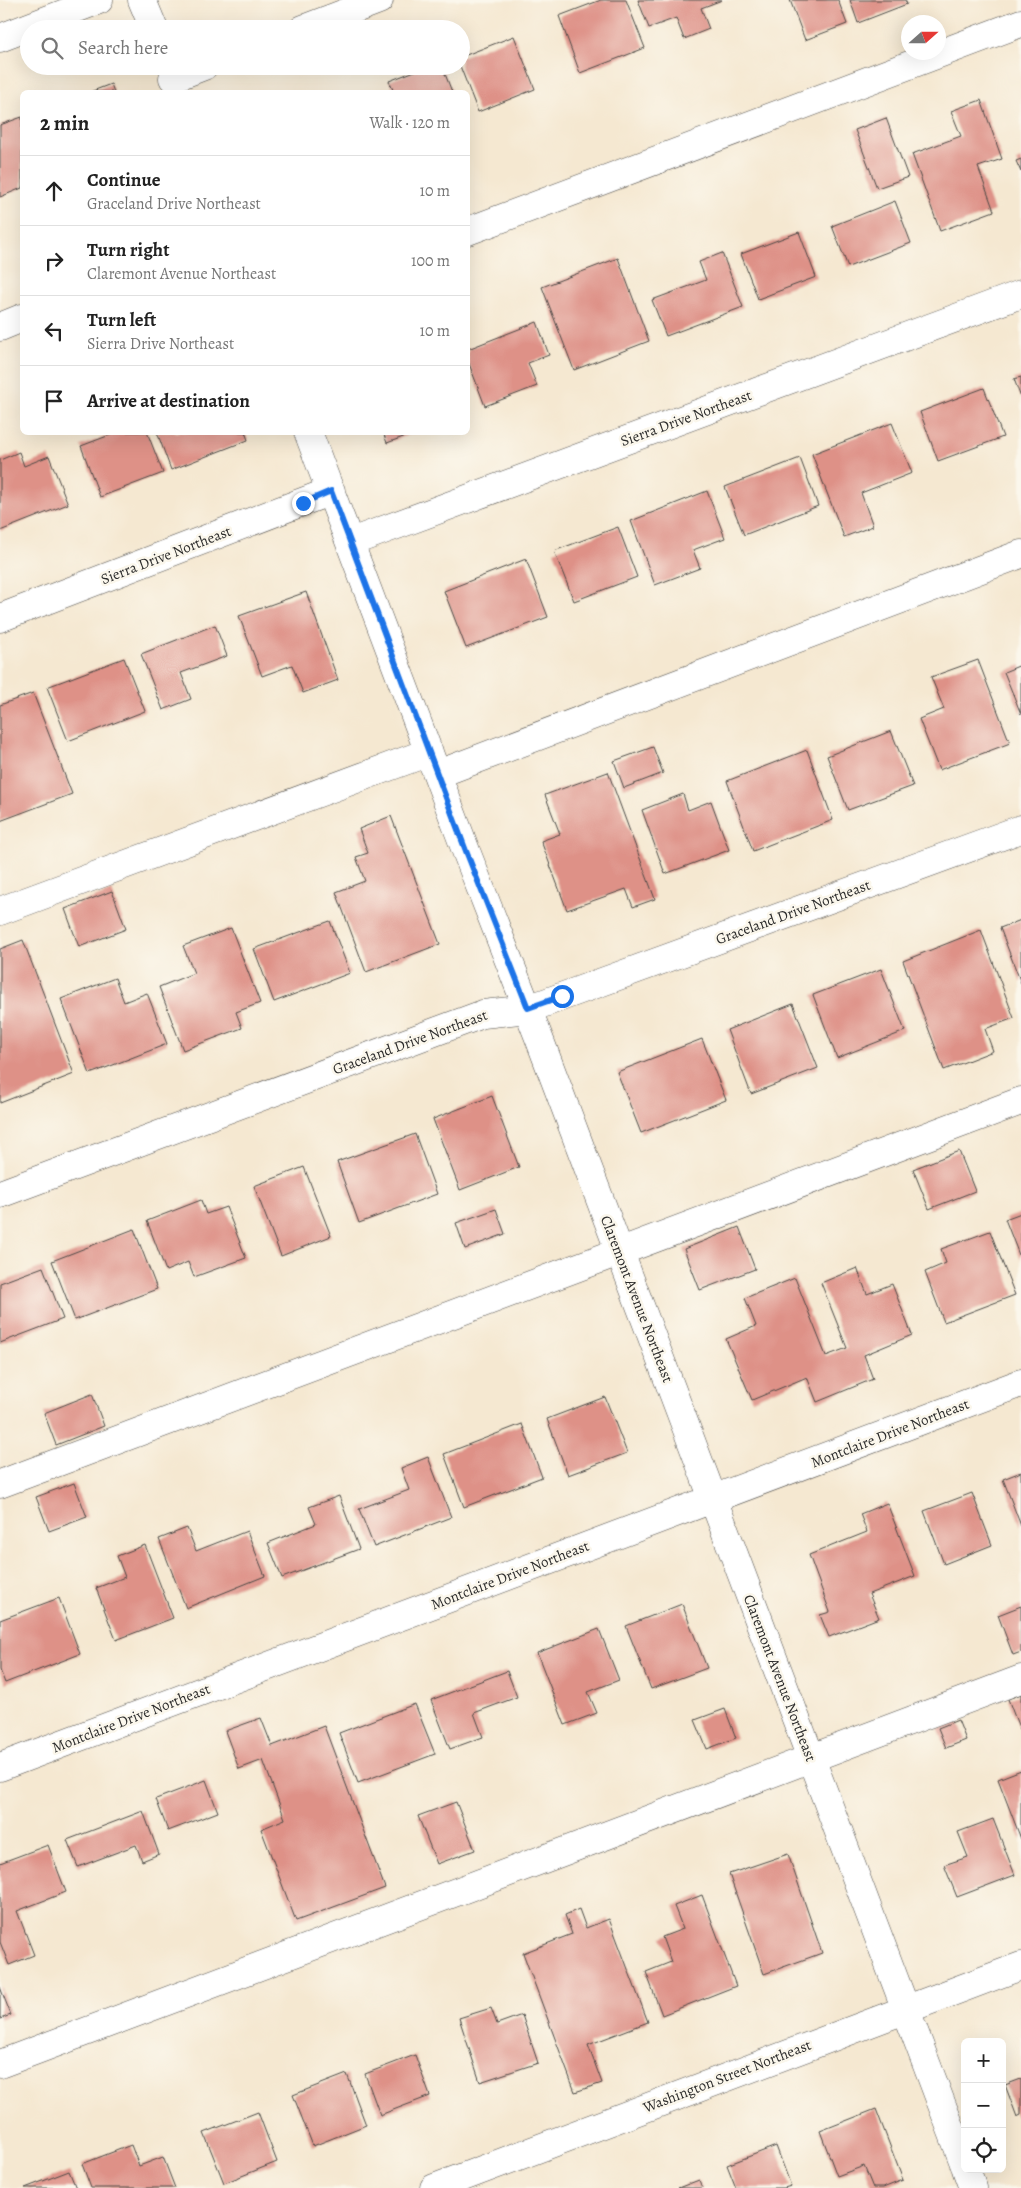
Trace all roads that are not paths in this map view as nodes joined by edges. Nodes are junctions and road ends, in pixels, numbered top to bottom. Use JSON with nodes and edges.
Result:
{"nodes":[{"id":1,"x":99,"y":0,"type":"edge"},
{"id":2,"x":142,"y":0,"type":"edge"},
{"id":3,"x":379,"y":0,"type":"edge"},
{"id":4,"x":47,"y":20,"type":"edge"},
{"id":5,"x":150,"y":20,"type":"edge"},
{"id":6,"x":327,"y":20,"type":"edge"},
{"id":7,"x":1021,"y":23,"type":"edge"},
{"id":8,"x":20,"y":30,"type":"edge"},
{"id":9,"x":0,"y":38,"type":"edge"},
{"id":10,"x":470,"y":230,"type":"edge"},
{"id":11,"x":1021,"y":294,"type":"edge"},
{"id":12,"x":20,"y":319,"type":"edge"},
{"id":13,"x":0,"y":327,"type":"edge"},
{"id":14,"x":309,"y":435,"type":"edge"},
{"id":15,"x":331,"y":491,"type":"junction"},
{"id":16,"x":351,"y":542,"type":"junction"},
{"id":17,"x":1021,"y":554,"type":"edge"},
{"id":18,"x":0,"y":618,"type":"edge"},
{"id":19,"x":433,"y":763,"type":"junction"},
{"id":20,"x":1021,"y":829,"type":"edge"},
{"id":21,"x":0,"y":911,"type":"edge"},
{"id":22,"x":528,"y":1008,"type":"junction"},
{"id":23,"x":1021,"y":1102,"type":"edge"},
{"id":24,"x":0,"y":1194,"type":"edge"},
{"id":25,"x":620,"y":1252,"type":"junction"},
{"id":26,"x":1021,"y":1383,"type":"edge"},
{"id":27,"x":0,"y":1484,"type":"edge"},
{"id":28,"x":712,"y":1498,"type":"junction"},
{"id":29,"x":1021,"y":1679,"type":"edge"},
{"id":30,"x":811,"y":1759,"type":"junction"},
{"id":31,"x":0,"y":1767,"type":"edge"},
{"id":32,"x":1021,"y":1966,"type":"edge"},
{"id":33,"x":905,"y":2009,"type":"junction"},
{"id":34,"x":0,"y":2064,"type":"edge"},
{"id":35,"x":961,"y":2157,"type":"edge"},
{"id":36,"x":967,"y":2173,"type":"edge"},
{"id":37,"x":434,"y":2188,"type":"edge"},
{"id":38,"x":973,"y":2188,"type":"edge"}],
"edges":[{"from":1,"to":4,"type":"street"},
{"from":2,"to":5,"type":"street"},
{"from":3,"to":6,"type":"street"},
{"from":7,"to":10,"type":"street"},
{"from":8,"to":9,"type":"street"},
{"from":11,"to":16,"type":"street","name":"Sierra Drive Northeast"},
{"from":12,"to":13,"type":"street"},
{"from":14,"to":15,"type":"street","name":"Claremont Avenue Northeast"},
{"from":15,"to":16,"type":"street","name":"Claremont Avenue Northeast"},
{"from":15,"to":18,"type":"street","name":"Sierra Drive Northeast"},
{"from":16,"to":19,"type":"street","name":"Claremont Avenue Northeast"},
{"from":17,"to":19,"type":"street"},
{"from":19,"to":21,"type":"street"},
{"from":19,"to":22,"type":"street","name":"Claremont Avenue Northeast"},
{"from":20,"to":22,"type":"street","name":"Graceland Drive Northeast"},
{"from":22,"to":24,"type":"street","name":"Graceland Drive Northeast"},
{"from":22,"to":25,"type":"street","name":"Claremont Avenue Northeast"},
{"from":23,"to":25,"type":"street"},
{"from":25,"to":27,"type":"street"},
{"from":25,"to":28,"type":"street","name":"Claremont Avenue Northeast"},
{"from":26,"to":28,"type":"street","name":"Montclaire Drive Northeast"},
{"from":28,"to":30,"type":"street","name":"Claremont Avenue Northeast"},
{"from":28,"to":31,"type":"street","name":"Montclaire Drive Northeast"},
{"from":29,"to":30,"type":"street"},
{"from":30,"to":33,"type":"street","name":"Claremont Avenue Northeast"},
{"from":30,"to":34,"type":"street"},
{"from":32,"to":33,"type":"street","name":"Washington Street Northeast"},
{"from":33,"to":35,"type":"street","name":"Claremont Avenue Northeast"},
{"from":33,"to":37,"type":"street","name":"Washington Street Northeast"},
{"from":36,"to":38,"type":"street","name":"Claremont Avenue Northeast"}]}
